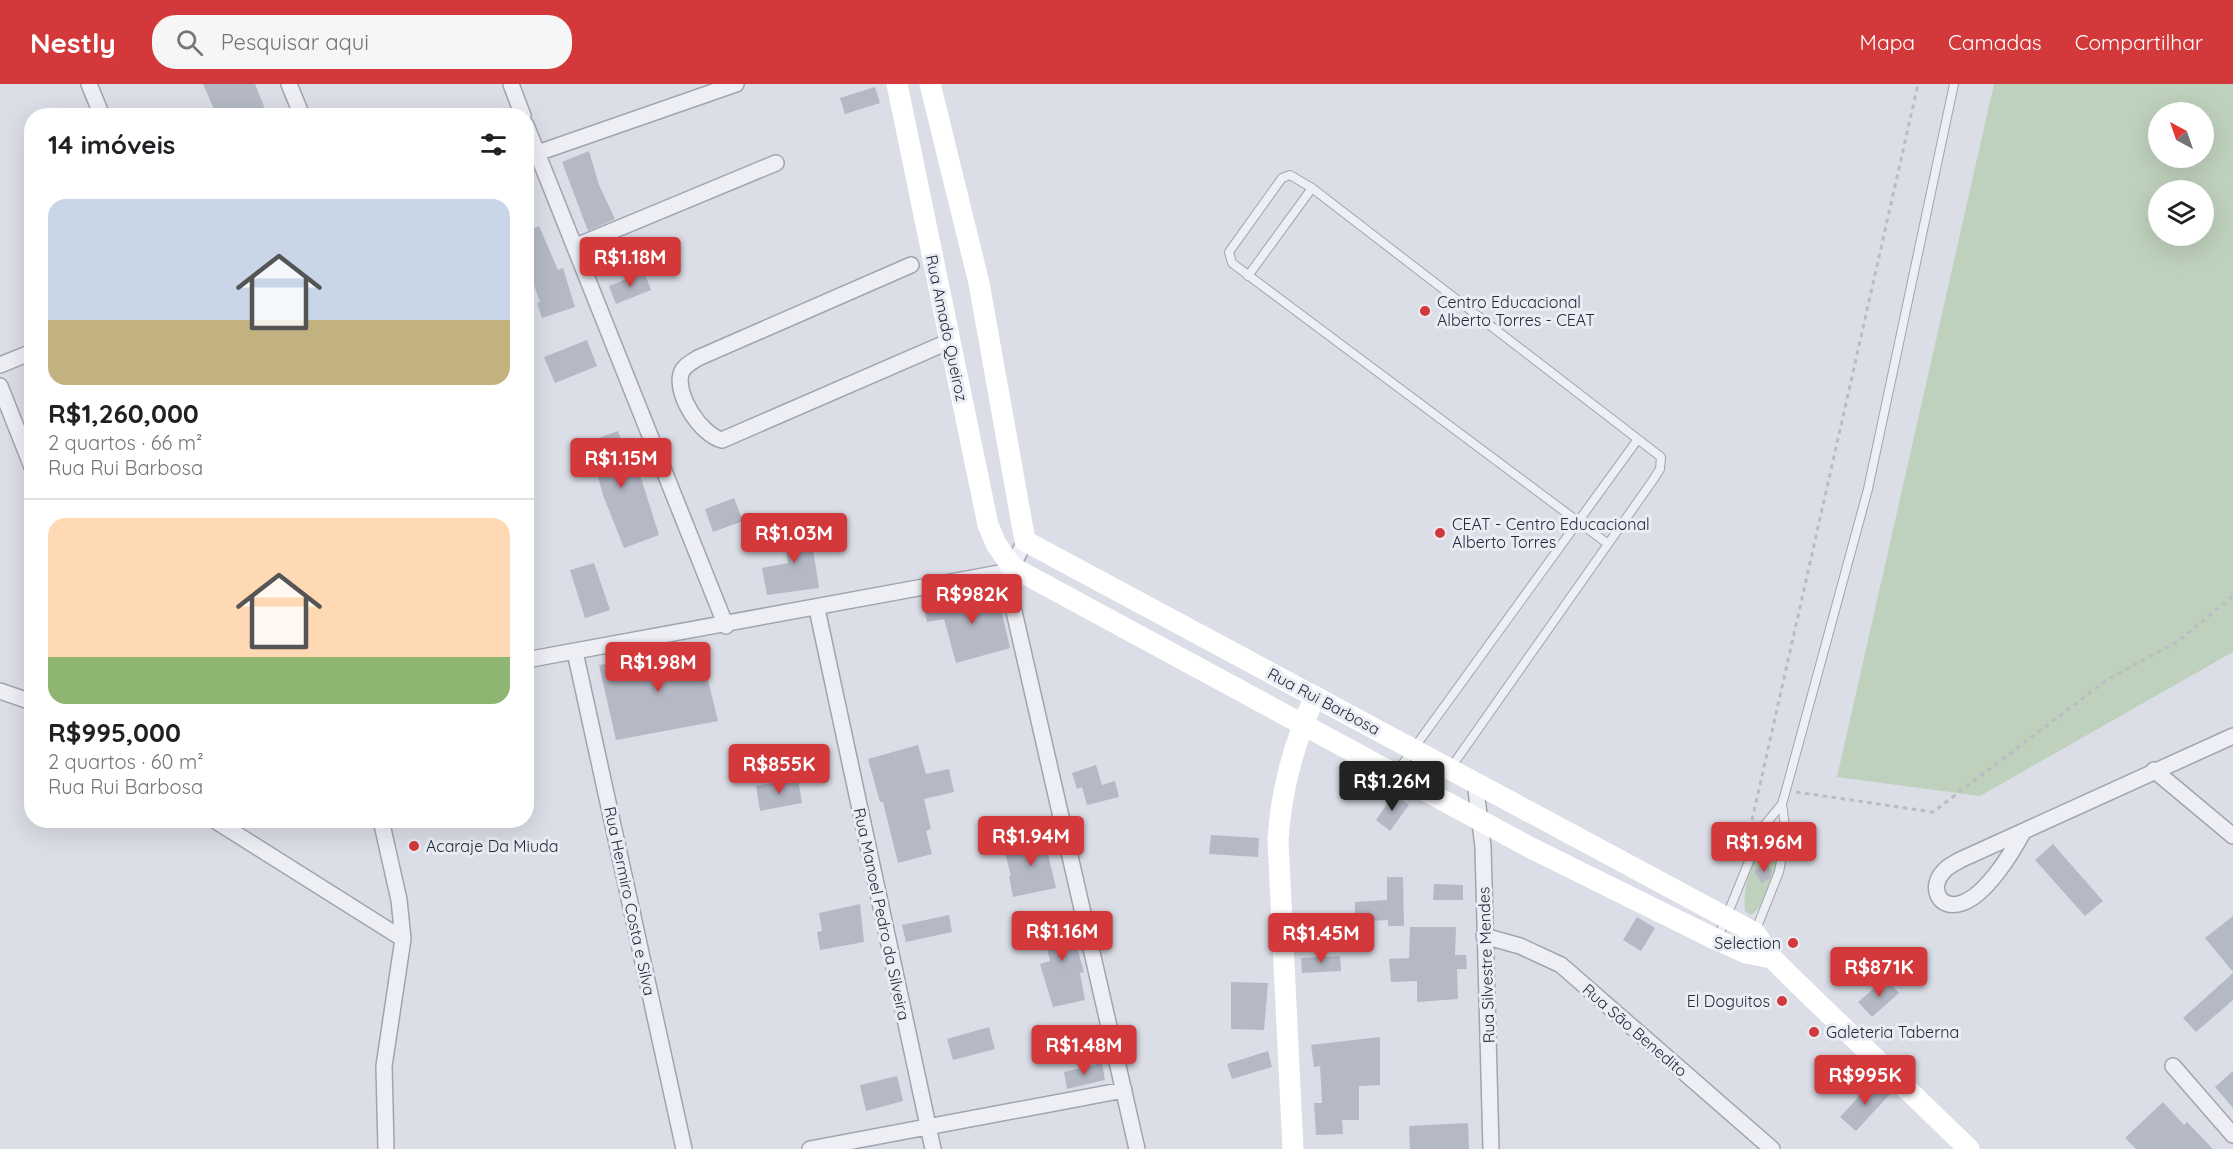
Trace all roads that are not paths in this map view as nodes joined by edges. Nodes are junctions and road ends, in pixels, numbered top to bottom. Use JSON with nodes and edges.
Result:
{"nodes":[{"id":1,"x":89,"y":84,"type":"edge"},
{"id":2,"x":289,"y":84,"type":"edge"},
{"id":3,"x":511,"y":84,"type":"edge"},
{"id":4,"x":736,"y":84,"type":"edge"},
{"id":5,"x":897,"y":84,"type":"edge"},
{"id":6,"x":930,"y":84,"type":"edge"},
{"id":7,"x":1954,"y":84,"type":"edge"},
{"id":8,"x":99,"y":108,"type":"edge"},
{"id":9,"x":299,"y":108,"type":"edge"},
{"id":10,"x":520,"y":108,"type":"edge"},
{"id":11,"x":534,"y":154,"type":"edge"},
{"id":12,"x":534,"y":159,"type":"edge"},
{"id":13,"x":776,"y":164,"type":"dead end"},
{"id":14,"x":1312,"y":188,"type":"junction"},
{"id":15,"x":576,"y":246,"type":"junction"},
{"id":16,"x":911,"y":265,"type":"dead end"},
{"id":17,"x":1248,"y":276,"type":"junction"},
{"id":18,"x":950,"y":341,"type":"junction"},
{"id":19,"x":24,"y":355,"type":"edge"},
{"id":20,"x":0,"y":365,"type":"edge"},
{"id":21,"x":0,"y":386,"type":"edge"},
{"id":22,"x":1638,"y":439,"type":"junction"},
{"id":23,"x":24,"y":447,"type":"edge"},
{"id":24,"x":1579,"y":521,"type":"junction"},
{"id":25,"x":1025,"y":541,"type":"junction"},
{"id":26,"x":1608,"y":544,"type":"junction"},
{"id":27,"x":1009,"y":569,"type":"junction"},
{"id":28,"x":817,"y":609,"type":"junction"},
{"id":29,"x":726,"y":626,"type":"junction"},
{"id":30,"x":575,"y":652,"type":"junction"},
{"id":31,"x":534,"y":659,"type":"edge"},
{"id":32,"x":0,"y":692,"type":"edge"},
{"id":33,"x":1315,"y":696,"type":"junction"},
{"id":34,"x":24,"y":700,"type":"edge"},
{"id":35,"x":1302,"y":724,"type":"junction"},
{"id":36,"x":2232,"y":738,"type":"edge"},
{"id":37,"x":1411,"y":748,"type":"junction"},
{"id":38,"x":1450,"y":768,"type":"junction"},
{"id":39,"x":2154,"y":770,"type":"junction"},
{"id":40,"x":1395,"y":774,"type":"junction"},
{"id":41,"x":1475,"y":782,"type":"junction"},
{"id":42,"x":1782,"y":804,"type":"junction"},
{"id":43,"x":1481,"y":821,"type":"junction"},
{"id":44,"x":227,"y":828,"type":"edge"},
{"id":45,"x":383,"y":828,"type":"edge"},
{"id":46,"x":2023,"y":832,"type":"junction"},
{"id":47,"x":2233,"y":836,"type":"edge"},
{"id":48,"x":1728,"y":919,"type":"junction"},
{"id":49,"x":1755,"y":933,"type":"junction"},
{"id":50,"x":1484,"y":936,"type":"junction"},
{"id":51,"x":403,"y":939,"type":"junction"},
{"id":52,"x":1717,"y":940,"type":"junction"},
{"id":53,"x":1746,"y":953,"type":"junction"},
{"id":54,"x":1772,"y":958,"type":"junction"},
{"id":55,"x":2173,"y":1066,"type":"dead end"},
{"id":56,"x":1124,"y":1090,"type":"junction"},
{"id":57,"x":927,"y":1127,"type":"junction"},
{"id":58,"x":2233,"y":1135,"type":"edge"},
{"id":59,"x":386,"y":1149,"type":"edge"},
{"id":60,"x":684,"y":1149,"type":"edge"},
{"id":61,"x":810,"y":1149,"type":"edge"},
{"id":62,"x":933,"y":1149,"type":"edge"},
{"id":63,"x":1137,"y":1149,"type":"edge"},
{"id":64,"x":1293,"y":1149,"type":"edge"},
{"id":65,"x":1491,"y":1149,"type":"edge"},
{"id":66,"x":1772,"y":1149,"type":"edge"},
{"id":67,"x":1969,"y":1149,"type":"edge"}],
"edges":[{"from":1,"to":8,"type":"street"},
{"from":2,"to":9,"type":"street"},
{"from":3,"to":10,"type":"street"},
{"from":4,"to":11,"type":"street"},
{"from":5,"to":18,"type":"street","name":"Rua Amado Queiroz"},
{"from":6,"to":25,"type":"street"},
{"from":7,"to":42,"type":"lane"},
{"from":12,"to":15,"type":"street"},
{"from":13,"to":15,"type":"street"},
{"from":14,"to":17,"type":"lane"},
{"from":14,"to":17,"type":"lane"},
{"from":14,"to":22,"type":"lane"},
{"from":15,"to":29,"type":"street"},
{"from":16,"to":18,"type":"street"},
{"from":17,"to":24,"type":"lane"},
{"from":18,"to":27,"type":"street","name":"Rua Amado Queiroz"},
{"from":19,"to":20,"type":"street"},
{"from":21,"to":23,"type":"street"},
{"from":22,"to":24,"type":"lane"},
{"from":22,"to":26,"type":"lane"},
{"from":24,"to":26,"type":"lane"},
{"from":24,"to":37,"type":"lane"},
{"from":25,"to":27,"type":"street"},
{"from":25,"to":33,"type":"street","name":"Rua Rui Barbosa"},
{"from":26,"to":38,"type":"lane"},
{"from":27,"to":28,"type":"street"},
{"from":27,"to":35,"type":"street","name":"Rua Rui Barbosa"},
{"from":27,"to":56,"type":"street"},
{"from":28,"to":29,"type":"street"},
{"from":28,"to":57,"type":"street","name":"Rua Manoel Pedro da Silveira"},
{"from":29,"to":30,"type":"street"},
{"from":30,"to":31,"type":"street"},
{"from":30,"to":60,"type":"street","name":"Rua Hermiro Costa e Silva"},
{"from":32,"to":34,"type":"street"},
{"from":33,"to":35,"type":"street"},
{"from":33,"to":37,"type":"street","name":"Rua Rui Barbosa"},
{"from":35,"to":40,"type":"street","name":"Rua Rui Barbosa"},
{"from":35,"to":64,"type":"street"},
{"from":36,"to":39,"type":"street"},
{"from":37,"to":38,"type":"street","name":"Rua Rui Barbosa"},
{"from":37,"to":40,"type":"lane"},
{"from":38,"to":41,"type":"street","name":"Rua Rui Barbosa"},
{"from":39,"to":46,"type":"street"},
{"from":39,"to":47,"type":"street"},
{"from":40,"to":43,"type":"street","name":"Rua Rui Barbosa"},
{"from":41,"to":43,"type":"street","name":"Rua Silvestre Mendes"},
{"from":41,"to":48,"type":"street","name":"Rua Rui Barbosa"},
{"from":42,"to":48,"type":"lane"},
{"from":42,"to":49,"type":"lane"},
{"from":43,"to":50,"type":"street","name":"Rua Silvestre Mendes"},
{"from":43,"to":52,"type":"street","name":"Rua Rui Barbosa"},
{"from":44,"to":51,"type":"street"},
{"from":45,"to":51,"type":"street"},
{"from":46,"to":46,"type":"street"},
{"from":48,"to":49,"type":"street","name":"Rua Rui Barbosa"},
{"from":48,"to":52,"type":"lane"},
{"from":49,"to":53,"type":"lane"},
{"from":49,"to":54,"type":"street","name":"Rua Rui Barbosa"},
{"from":50,"to":65,"type":"street","name":"Rua Silvestre Mendes"},
{"from":50,"to":66,"type":"street","name":"Rua São Benedito"},
{"from":51,"to":59,"type":"street"},
{"from":52,"to":53,"type":"street","name":"Rua Rui Barbosa"},
{"from":53,"to":54,"type":"street","name":"Rua Rui Barbosa"},
{"from":54,"to":67,"type":"street","name":"Rua Rui Barbosa"},
{"from":55,"to":58,"type":"street"},
{"from":56,"to":57,"type":"street"},
{"from":56,"to":63,"type":"street"},
{"from":57,"to":61,"type":"street"},
{"from":57,"to":62,"type":"street","name":"Rua Manoel Pedro da Silveira"}]}
